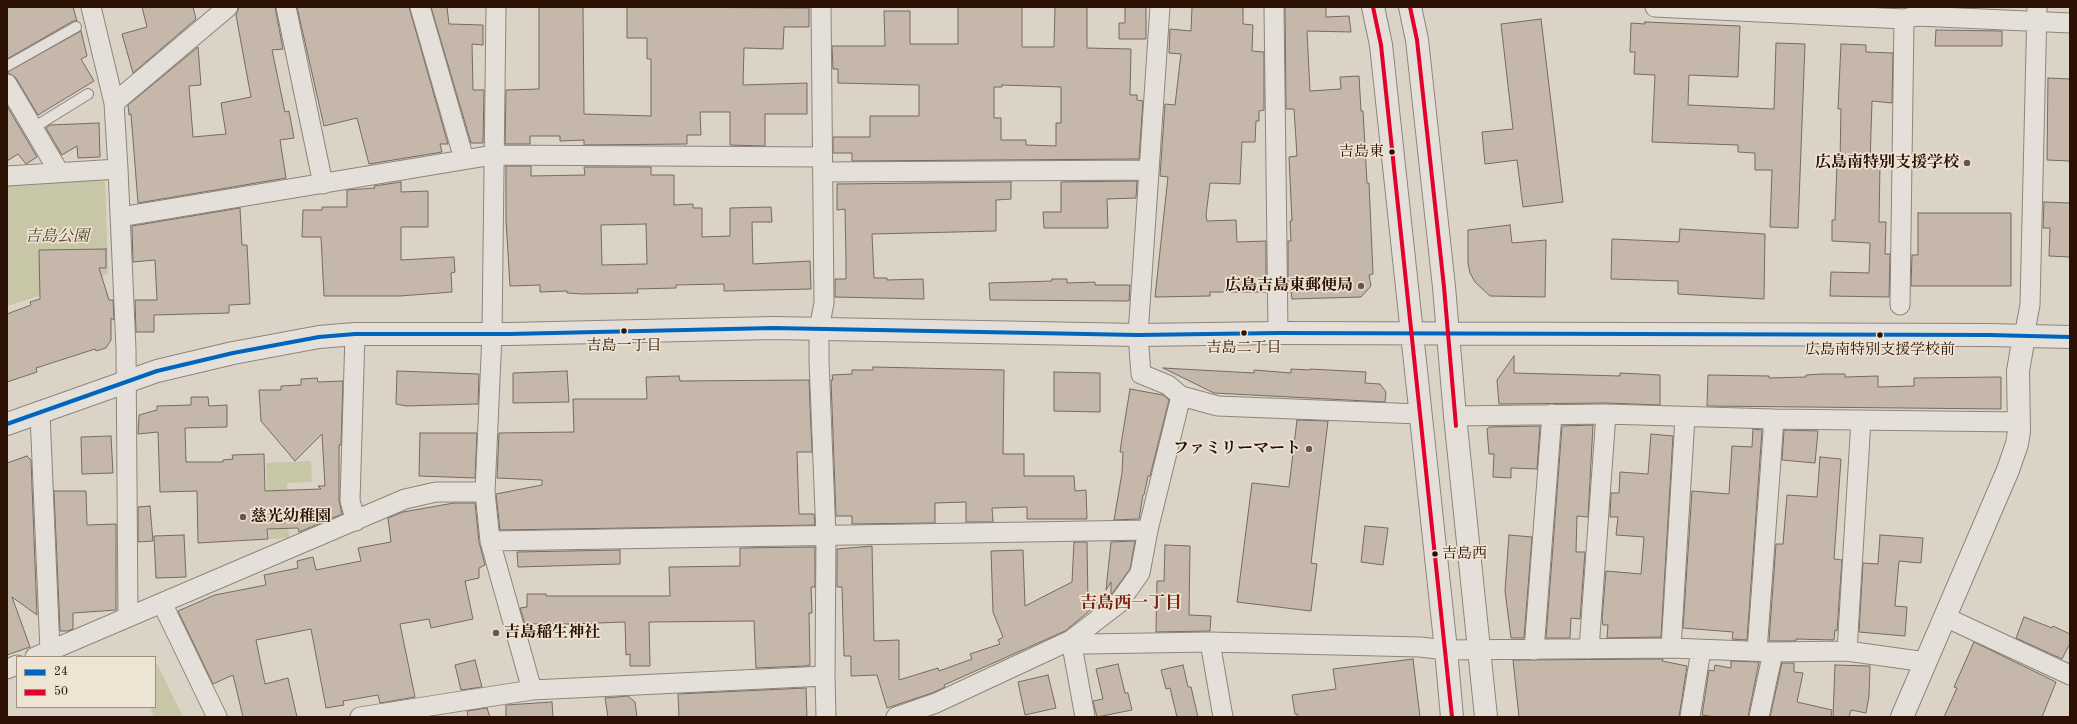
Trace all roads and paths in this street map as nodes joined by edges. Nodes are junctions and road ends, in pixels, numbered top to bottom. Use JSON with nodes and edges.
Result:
{"nodes":[{"id":1,"x":91,"y":7,"type":"edge"},
{"id":2,"x":228,"y":7,"type":"edge"},
{"id":3,"x":286,"y":7,"type":"edge"},
{"id":4,"x":420,"y":7,"type":"edge"},
{"id":5,"x":496,"y":7,"type":"edge"},
{"id":6,"x":821,"y":7,"type":"edge"},
{"id":7,"x":1160,"y":7,"type":"edge"},
{"id":8,"x":1274,"y":7,"type":"edge"},
{"id":9,"x":1373,"y":7,"type":"edge"},
{"id":10,"x":1410,"y":7,"type":"edge"},
{"id":11,"x":1655,"y":7,"type":"edge"},
{"id":12,"x":1700,"y":8,"type":"edge"},
{"id":13,"x":1801,"y":11,"type":"edge"},
{"id":14,"x":1912,"y":14,"type":"edge"},
{"id":15,"x":2037,"y":14,"type":"edge"},
{"id":16,"x":2070,"y":23,"type":"edge"},
{"id":17,"x":76,"y":27,"type":"dead end"},
{"id":18,"x":7,"y":66,"type":"edge"},
{"id":19,"x":7,"y":84,"type":"edge"},
{"id":20,"x":88,"y":94,"type":"dead end"},
{"id":21,"x":114,"y":103,"type":"junction"},
{"id":22,"x":33,"y":128,"type":"junction"},
{"id":23,"x":493,"y":155,"type":"junction"},
{"id":24,"x":464,"y":159,"type":"junction"},
{"id":25,"x":822,"y":164,"type":"junction"},
{"id":26,"x":118,"y":169,"type":"junction"},
{"id":27,"x":1149,"y":170,"type":"junction"},
{"id":28,"x":59,"y":172,"type":"junction"},
{"id":29,"x":7,"y":176,"type":"edge"},
{"id":30,"x":323,"y":184,"type":"junction"},
{"id":31,"x":120,"y":217,"type":"junction"},
{"id":32,"x":1900,"y":305,"type":"dead end"},
{"id":33,"x":819,"y":329,"type":"junction"},
{"id":34,"x":1278,"y":333,"type":"junction"},
{"id":35,"x":355,"y":334,"type":"junction"},
{"id":36,"x":492,"y":334,"type":"junction"},
{"id":37,"x":1138,"y":334,"type":"junction"},
{"id":38,"x":1412,"y":334,"type":"junction"},
{"id":39,"x":1450,"y":334,"type":"junction"},
{"id":40,"x":2024,"y":336,"type":"junction"},
{"id":41,"x":2070,"y":337,"type":"edge"},
{"id":42,"x":126,"y":382,"type":"junction"},
{"id":43,"x":1181,"y":396,"type":"junction"},
{"id":44,"x":40,"y":413,"type":"junction"},
{"id":45,"x":1420,"y":414,"type":"junction"},
{"id":46,"x":1552,"y":414,"type":"junction"},
{"id":47,"x":1606,"y":414,"type":"junction"},
{"id":48,"x":1455,"y":416,"type":"junction"},
{"id":49,"x":1685,"y":417,"type":"junction"},
{"id":50,"x":1774,"y":419,"type":"junction"},
{"id":51,"x":1861,"y":420,"type":"junction"},
{"id":52,"x":2019,"y":422,"type":"junction"},
{"id":53,"x":7,"y":424,"type":"edge"},
{"id":54,"x":485,"y":492,"type":"junction"},
{"id":55,"x":356,"y":521,"type":"junction"},
{"id":56,"x":1148,"y":530,"type":"junction"},
{"id":57,"x":826,"y":536,"type":"junction"},
{"id":58,"x":490,"y":541,"type":"junction"},
{"id":59,"x":162,"y":603,"type":"junction"},
{"id":60,"x":128,"y":616,"type":"junction"},
{"id":61,"x":1945,"y":617,"type":"junction"},
{"id":62,"x":1071,"y":640,"type":"junction"},
{"id":63,"x":1210,"y":642,"type":"junction"},
{"id":64,"x":1671,"y":648,"type":"junction"},
{"id":65,"x":1589,"y":649,"type":"junction"},
{"id":66,"x":1446,"y":650,"type":"junction"},
{"id":67,"x":1478,"y":650,"type":"junction"},
{"id":68,"x":1534,"y":650,"type":"junction"},
{"id":69,"x":1701,"y":650,"type":"junction"},
{"id":70,"x":1847,"y":651,"type":"junction"},
{"id":71,"x":1765,"y":652,"type":"junction"},
{"id":72,"x":43,"y":654,"type":"edge"},
{"id":73,"x":1926,"y":662,"type":"junction"},
{"id":74,"x":2070,"y":675,"type":"edge"},
{"id":75,"x":825,"y":676,"type":"junction"},
{"id":76,"x":532,"y":690,"type":"junction"},
{"id":77,"x":938,"y":710,"type":"edge"},
{"id":78,"x":404,"y":714,"type":"edge"},
{"id":79,"x":217,"y":717,"type":"edge"},
{"id":80,"x":360,"y":717,"type":"edge"},
{"id":81,"x":826,"y":717,"type":"edge"},
{"id":82,"x":896,"y":717,"type":"edge"},
{"id":83,"x":1085,"y":717,"type":"edge"},
{"id":84,"x":1223,"y":717,"type":"edge"},
{"id":85,"x":1452,"y":717,"type":"edge"},
{"id":86,"x":1486,"y":717,"type":"edge"},
{"id":87,"x":1690,"y":717,"type":"edge"},
{"id":88,"x":1760,"y":717,"type":"edge"},
{"id":89,"x":1902,"y":717,"type":"edge"}],
"edges":[{"from":1,"to":21,"type":"street"},
{"from":2,"to":21,"type":"street"},
{"from":3,"to":30,"type":"street"},
{"from":4,"to":24,"type":"street"},
{"from":5,"to":23,"type":"street"},
{"from":6,"to":25,"type":"street"},
{"from":7,"to":27,"type":"street"},
{"from":8,"to":34,"type":"street"},
{"from":9,"to":38,"type":"street"},
{"from":10,"to":39,"type":"street"},
{"from":11,"to":12,"type":"street"},
{"from":12,"to":13,"type":"street"},
{"from":13,"to":14,"type":"street"},
{"from":14,"to":15,"type":"street"},
{"from":14,"to":32,"type":"street"},
{"from":15,"to":16,"type":"street"},
{"from":15,"to":40,"type":"street"},
{"from":17,"to":18,"type":"lane"},
{"from":19,"to":22,"type":"street"},
{"from":20,"to":22,"type":"lane"},
{"from":21,"to":26,"type":"street"},
{"from":22,"to":28,"type":"street"},
{"from":23,"to":24,"type":"street"},
{"from":23,"to":25,"type":"street"},
{"from":23,"to":36,"type":"street"},
{"from":24,"to":30,"type":"street"},
{"from":25,"to":27,"type":"street"},
{"from":25,"to":33,"type":"street"},
{"from":26,"to":28,"type":"street"},
{"from":26,"to":31,"type":"street"},
{"from":27,"to":37,"type":"street"},
{"from":28,"to":29,"type":"street"},
{"from":30,"to":31,"type":"street"},
{"from":31,"to":42,"type":"street"},
{"from":33,"to":36,"type":"street"},
{"from":33,"to":37,"type":"street"},
{"from":33,"to":57,"type":"street"},
{"from":34,"to":37,"type":"street"},
{"from":34,"to":38,"type":"street"},
{"from":35,"to":36,"type":"street"},
{"from":35,"to":42,"type":"street"},
{"from":35,"to":55,"type":"street"},
{"from":36,"to":54,"type":"street"},
{"from":37,"to":43,"type":"street"},
{"from":38,"to":39,"type":"street"},
{"from":38,"to":45,"type":"street"},
{"from":39,"to":40,"type":"street"},
{"from":39,"to":48,"type":"street"},
{"from":40,"to":41,"type":"street"},
{"from":40,"to":52,"type":"street"},
{"from":42,"to":44,"type":"street"},
{"from":42,"to":60,"type":"street"},
{"from":43,"to":45,"type":"street"},
{"from":43,"to":56,"type":"street"},
{"from":44,"to":53,"type":"street"},
{"from":44,"to":72,"type":"street"},
{"from":45,"to":66,"type":"street"},
{"from":46,"to":47,"type":"street"},
{"from":46,"to":48,"type":"street"},
{"from":46,"to":68,"type":"street"},
{"from":47,"to":49,"type":"street"},
{"from":47,"to":65,"type":"street"},
{"from":48,"to":67,"type":"street"},
{"from":49,"to":50,"type":"street"},
{"from":49,"to":64,"type":"street"},
{"from":50,"to":51,"type":"street"},
{"from":50,"to":71,"type":"street"},
{"from":51,"to":52,"type":"street"},
{"from":51,"to":70,"type":"street"},
{"from":52,"to":61,"type":"street"},
{"from":54,"to":55,"type":"street"},
{"from":54,"to":58,"type":"street"},
{"from":55,"to":59,"type":"street"},
{"from":56,"to":57,"type":"street"},
{"from":56,"to":62,"type":"street"},
{"from":57,"to":58,"type":"street"},
{"from":57,"to":75,"type":"street"},
{"from":58,"to":76,"type":"street"},
{"from":59,"to":60,"type":"street"},
{"from":59,"to":79,"type":"street"},
{"from":60,"to":72,"type":"street"},
{"from":61,"to":73,"type":"street"},
{"from":61,"to":74,"type":"street"},
{"from":62,"to":63,"type":"street"},
{"from":62,"to":77,"type":"street"},
{"from":62,"to":83,"type":"street"},
{"from":63,"to":66,"type":"street"},
{"from":63,"to":84,"type":"street"},
{"from":64,"to":65,"type":"street"},
{"from":64,"to":69,"type":"street"},
{"from":65,"to":68,"type":"street"},
{"from":66,"to":67,"type":"street"},
{"from":66,"to":85,"type":"street"},
{"from":67,"to":68,"type":"street"},
{"from":67,"to":86,"type":"street"},
{"from":69,"to":71,"type":"street"},
{"from":69,"to":87,"type":"street"},
{"from":70,"to":71,"type":"street"},
{"from":70,"to":73,"type":"street"},
{"from":71,"to":88,"type":"street"},
{"from":73,"to":89,"type":"street"},
{"from":75,"to":76,"type":"street"},
{"from":75,"to":81,"type":"street"},
{"from":76,"to":78,"type":"street"},
{"from":77,"to":82,"type":"street"},
{"from":78,"to":80,"type":"street"}]}
